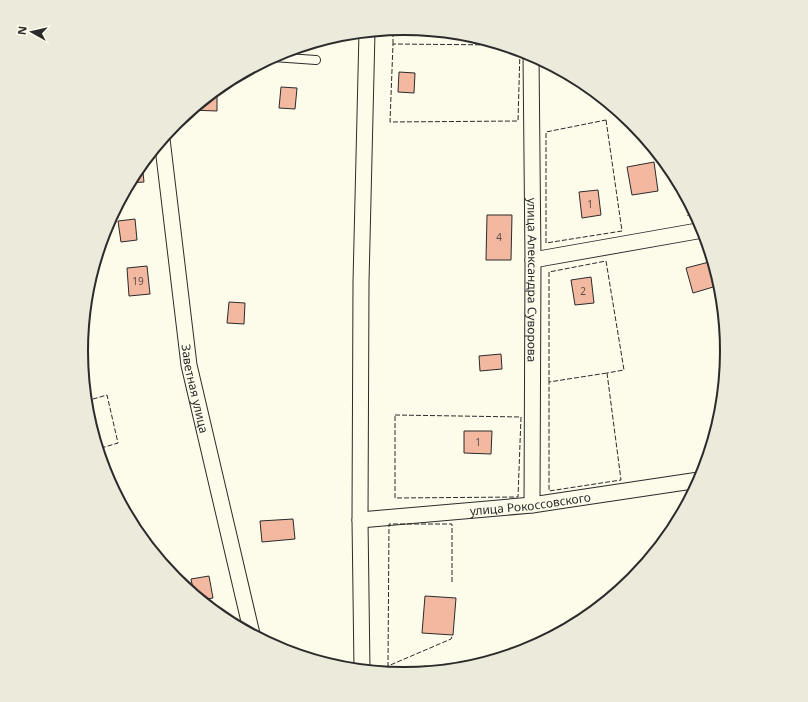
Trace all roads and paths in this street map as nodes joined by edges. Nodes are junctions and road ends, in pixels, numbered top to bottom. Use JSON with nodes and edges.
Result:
{"nodes":[{"id":1,"x":367,"y":38,"type":"edge"},
{"id":2,"x":286,"y":58,"type":"edge"},
{"id":3,"x":316,"y":60,"type":"dead end"},
{"id":4,"x":532,"y":62,"type":"edge"},
{"id":5,"x":163,"y":147,"type":"edge"},
{"id":6,"x":696,"y":231,"type":"edge"},
{"id":7,"x":533,"y":260,"type":"junction"},
{"id":8,"x":692,"y":481,"type":"edge"},
{"id":9,"x":532,"y":505,"type":"junction"},
{"id":10,"x":360,"y":520,"type":"junction"},
{"id":11,"x":250,"y":627,"type":"edge"},
{"id":12,"x":362,"y":664,"type":"edge"}],
"edges":[{"from":1,"to":10,"type":"street"},
{"from":2,"to":3,"type":"lane"},
{"from":4,"to":7,"type":"street","name":"улица Александра Суворова"},
{"from":5,"to":11,"type":"street","name":"Заветная улица"},
{"from":6,"to":7,"type":"street"},
{"from":7,"to":9,"type":"street","name":"улица Александра Суворова"},
{"from":8,"to":9,"type":"street","name":"улица Рокоссовского"},
{"from":9,"to":10,"type":"street","name":"улица Рокоссовского"},
{"from":10,"to":12,"type":"street"}]}
